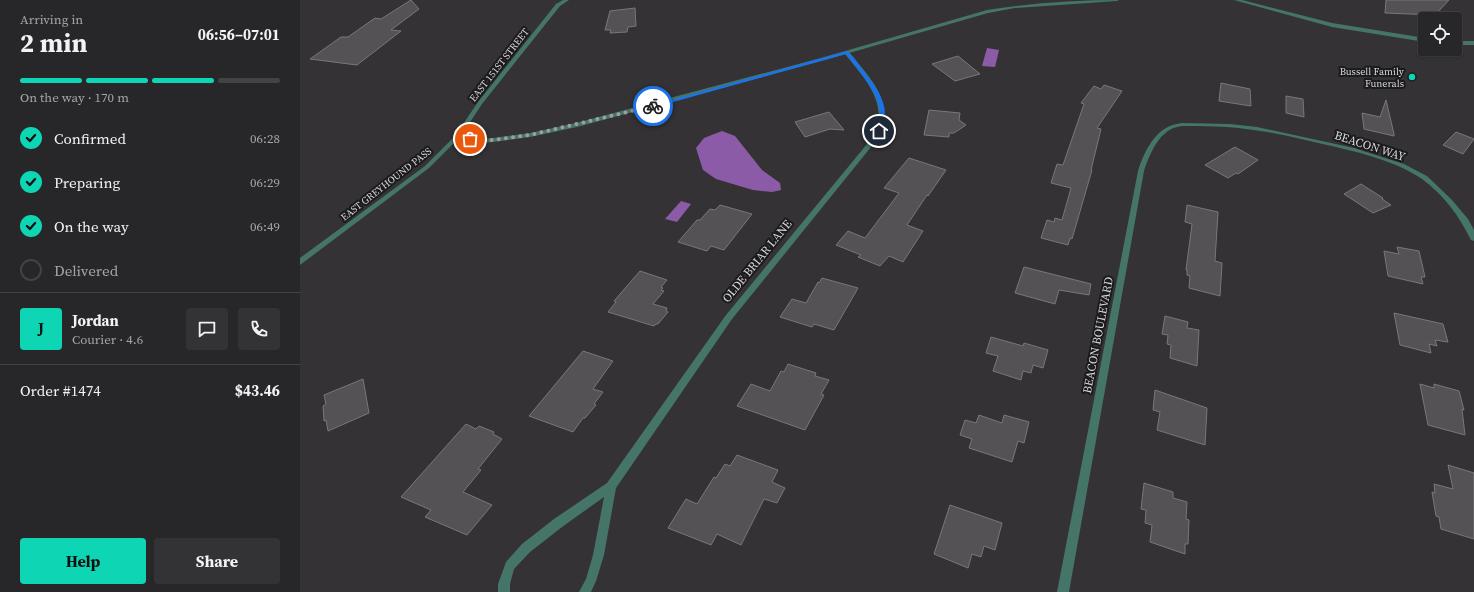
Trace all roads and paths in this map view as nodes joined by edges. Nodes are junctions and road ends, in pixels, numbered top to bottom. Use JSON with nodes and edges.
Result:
{"nodes":[{"id":1,"x":567,"y":0,"type":"edge"},
{"id":2,"x":1117,"y":0,"type":"edge"},
{"id":3,"x":1236,"y":0,"type":"edge"},
{"id":4,"x":1244,"y":1,"type":"edge"},
{"id":5,"x":558,"y":2,"type":"edge"},
{"id":6,"x":1418,"y":39,"type":"edge"},
{"id":7,"x":1462,"y":43,"type":"edge"},
{"id":8,"x":1474,"y":43,"type":"edge"},
{"id":9,"x":847,"y":53,"type":"junction"},
{"id":10,"x":1206,"y":125,"type":"joint"},
{"id":11,"x":457,"y":137,"type":"junction"},
{"id":12,"x":1474,"y":238,"type":"edge"},
{"id":13,"x":300,"y":262,"type":"edge"},
{"id":14,"x":611,"y":486,"type":"junction"},
{"id":15,"x":504,"y":592,"type":"edge"},
{"id":16,"x":585,"y":592,"type":"edge"},
{"id":17,"x":1062,"y":592,"type":"edge"}],
"edges":[{"from":1,"to":5,"type":"street","name":"EAST 151ST STREET"},
{"from":2,"to":9,"type":"street"},
{"from":3,"to":4,"type":"street"},
{"from":4,"to":6,"type":"street"},
{"from":5,"to":11,"type":"street","name":"EAST 151ST STREET"},
{"from":7,"to":8,"type":"street"},
{"from":9,"to":11,"type":"street"},
{"from":9,"to":14,"type":"street","name":"OLDE BRIAR LANE"},
{"from":10,"to":12,"type":"street","name":"BEACON WAY"},
{"from":10,"to":17,"type":"street","name":"BEACON BOULEVARD"},
{"from":11,"to":13,"type":"street","name":"EAST GREYHOUND PASS"},
{"from":14,"to":15,"type":"street","name":"OLDE BRIAR LANE"},
{"from":14,"to":16,"type":"street","name":"OLDE BRIAR LANE"}]}
